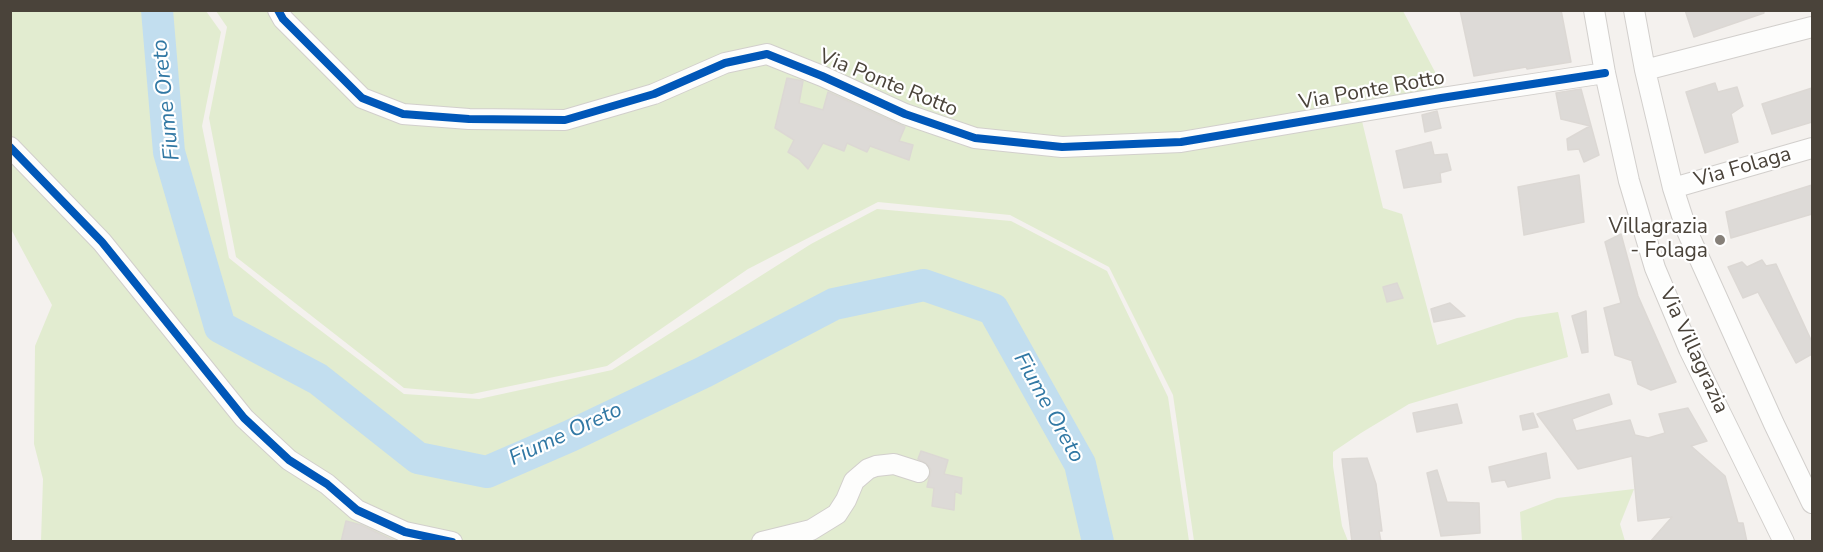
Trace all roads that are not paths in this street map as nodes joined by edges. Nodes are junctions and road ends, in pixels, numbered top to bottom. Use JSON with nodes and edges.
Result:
{"nodes":[{"id":1,"x":278,"y":10,"type":"edge"},
{"id":2,"x":1594,"y":10,"type":"edge"},
{"id":3,"x":1634,"y":10,"type":"edge"},
{"id":4,"x":1812,"y":27,"type":"edge"},
{"id":5,"x":1646,"y":70,"type":"junction"},
{"id":6,"x":1605,"y":73,"type":"junction"},
{"id":7,"x":10,"y":147,"type":"edge"},
{"id":8,"x":1812,"y":148,"type":"edge"},
{"id":9,"x":1673,"y":188,"type":"junction"},
{"id":10,"x":919,"y":472,"type":"dead end"},
{"id":11,"x":1812,"y":503,"type":"edge"},
{"id":12,"x":453,"y":542,"type":"edge"},
{"id":13,"x":762,"y":542,"type":"edge"},
{"id":14,"x":1784,"y":542,"type":"edge"}],
"edges":[{"from":1,"to":6,"type":"street","name":"Via Ponte Rotto"},
{"from":2,"to":6,"type":"street","name":"Via Villagrazia"},
{"from":3,"to":5,"type":"street","name":"Via Villagrazia"},
{"from":4,"to":5,"type":"street"},
{"from":5,"to":9,"type":"street","name":"Via Villagrazia"},
{"from":6,"to":14,"type":"street","name":"Via Villagrazia"},
{"from":7,"to":12,"type":"street"},
{"from":8,"to":9,"type":"street","name":"Via Folaga"},
{"from":9,"to":11,"type":"street","name":"Via Villagrazia"},
{"from":10,"to":13,"type":"street"}]}
